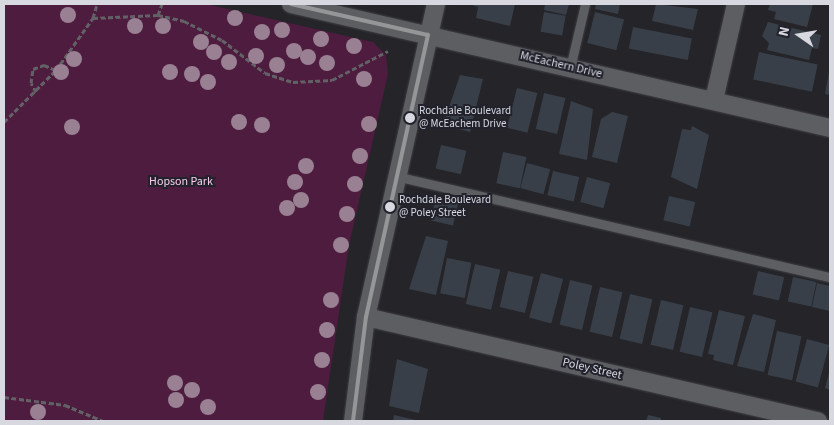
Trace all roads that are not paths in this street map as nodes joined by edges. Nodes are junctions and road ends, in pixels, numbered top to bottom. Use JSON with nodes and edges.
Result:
{"nodes":[{"id":1,"x":291,"y":4,"type":"edge"},
{"id":2,"x":436,"y":4,"type":"edge"},
{"id":3,"x":585,"y":4,"type":"edge"},
{"id":4,"x":736,"y":4,"type":"edge"},
{"id":5,"x":428,"y":35,"type":"junction"},
{"id":6,"x":570,"y":68,"type":"junction"},
{"id":7,"x":714,"y":100,"type":"junction"},
{"id":8,"x":830,"y":128,"type":"edge"},
{"id":9,"x":395,"y":176,"type":"junction"},
{"id":10,"x":830,"y":277,"type":"edge"},
{"id":11,"x":366,"y":317,"type":"junction"},
{"id":12,"x":353,"y":421,"type":"edge"},
{"id":13,"x":818,"y":421,"type":"edge"}],
"edges":[{"from":1,"to":5,"type":"street","name":"McEachern Drive"},
{"from":2,"to":5,"type":"street"},
{"from":3,"to":6,"type":"lane"},
{"from":4,"to":7,"type":"street"},
{"from":5,"to":6,"type":"street","name":"McEachern Drive"},
{"from":5,"to":9,"type":"street"},
{"from":6,"to":7,"type":"street","name":"McEachern Drive"},
{"from":7,"to":8,"type":"street","name":"McEachern Drive"},
{"from":9,"to":10,"type":"lane"},
{"from":9,"to":11,"type":"street"},
{"from":11,"to":12,"type":"street"},
{"from":11,"to":13,"type":"street","name":"Poley Street"}]}
